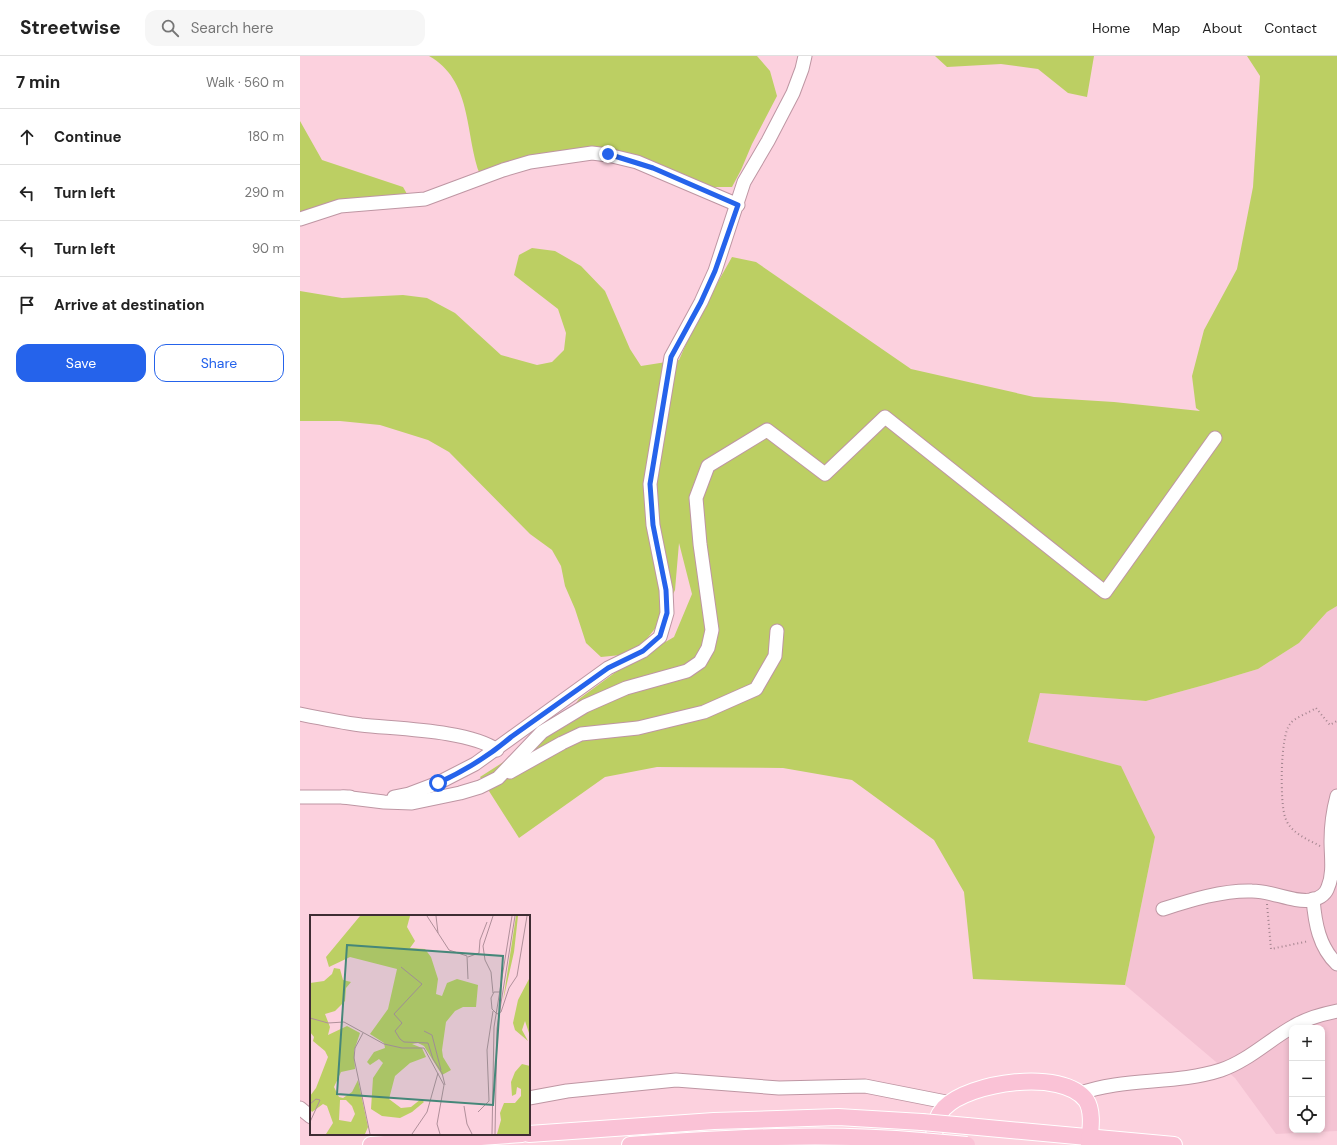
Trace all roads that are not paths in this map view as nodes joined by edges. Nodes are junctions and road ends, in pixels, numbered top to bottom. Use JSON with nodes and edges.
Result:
{"nodes":[{"id":1,"x":804,"y":56,"type":"edge"},
{"id":2,"x":738,"y":205,"type":"junction"},
{"id":3,"x":300,"y":219,"type":"edge"},
{"id":4,"x":1214,"y":438,"type":"dead end"},
{"id":5,"x":777,"y":630,"type":"dead end"},
{"id":6,"x":300,"y":714,"type":"edge"},
{"id":7,"x":497,"y":750,"type":"junction"},
{"id":8,"x":498,"y":778,"type":"junction"},
{"id":9,"x":1337,"y":796,"type":"edge"},
{"id":10,"x":300,"y":797,"type":"edge"},
{"id":11,"x":343,"y":797,"type":"junction"},
{"id":12,"x":1313,"y":900,"type":"junction"},
{"id":13,"x":1163,"y":909,"type":"dead end"},
{"id":14,"x":1337,"y":964,"type":"edge"},
{"id":15,"x":1337,"y":1011,"type":"edge"},
{"id":16,"x":1078,"y":1094,"type":"junction"},
{"id":17,"x":530,"y":1098,"type":"edge"},
{"id":18,"x":951,"y":1103,"type":"junction"},
{"id":19,"x":300,"y":1108,"type":"edge"},
{"id":20,"x":310,"y":1115,"type":"edge"},
{"id":21,"x":530,"y":1134,"type":"edge"},
{"id":22,"x":508,"y":1135,"type":"edge"},
{"id":23,"x":1089,"y":1141,"type":"edge"},
{"id":24,"x":928,"y":1143,"type":"edge"},
{"id":25,"x":371,"y":1145,"type":"edge"},
{"id":26,"x":630,"y":1145,"type":"edge"},
{"id":27,"x":968,"y":1145,"type":"edge"},
{"id":28,"x":1174,"y":1145,"type":"edge"}],
"edges":[{"from":1,"to":2,"type":"street"},
{"from":2,"to":3,"type":"street"},
{"from":2,"to":7,"type":"street"},
{"from":4,"to":8,"type":"street"},
{"from":5,"to":8,"type":"street"},
{"from":6,"to":7,"type":"street"},
{"from":7,"to":11,"type":"street"},
{"from":8,"to":11,"type":"street"},
{"from":9,"to":12,"type":"street"},
{"from":10,"to":11,"type":"street"},
{"from":12,"to":13,"type":"street"},
{"from":12,"to":14,"type":"street"},
{"from":15,"to":16,"type":"street"},
{"from":16,"to":18,"type":"main road"},
{"from":16,"to":23,"type":"main road"},
{"from":17,"to":18,"type":"street"},
{"from":18,"to":24,"type":"main road"},
{"from":19,"to":20,"type":"street"},
{"from":21,"to":23,"type":"main road","bridge":true},
{"from":22,"to":25,"type":"main road"},
{"from":23,"to":28,"type":"main road"},
{"from":24,"to":26,"type":"main road"},
{"from":24,"to":27,"type":"main road","bridge":true}]}
